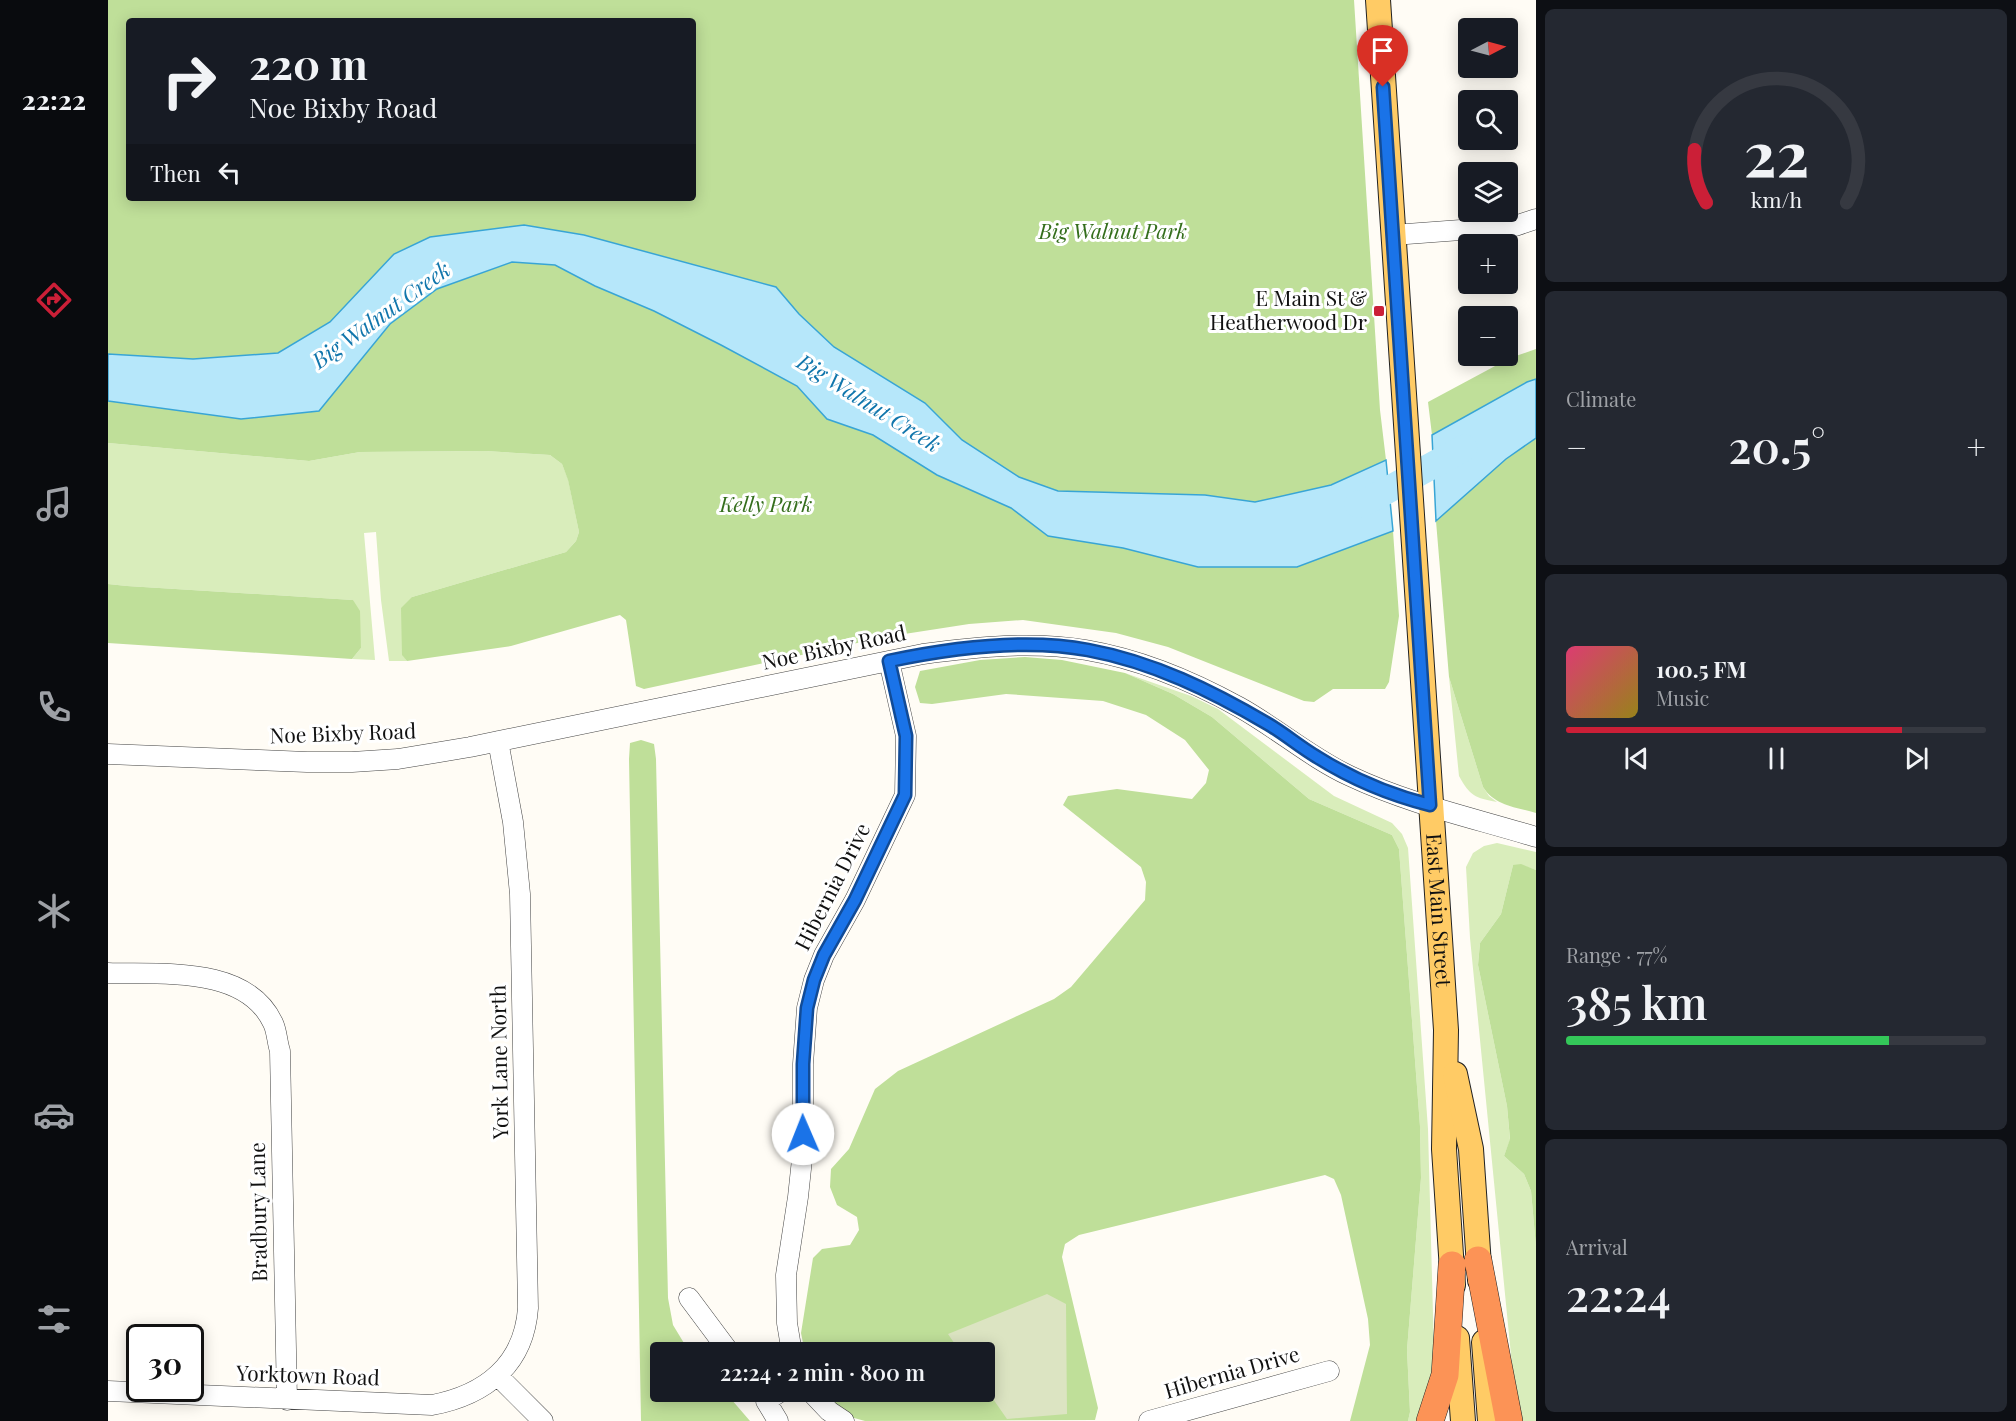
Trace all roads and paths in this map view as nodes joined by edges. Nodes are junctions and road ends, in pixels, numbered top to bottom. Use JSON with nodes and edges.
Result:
{"nodes":[{"id":1,"x":1378,"y":0,"type":"edge"},
{"id":2,"x":1536,"y":219,"type":"edge"},
{"id":3,"x":1393,"y":235,"type":"junction"},
{"id":4,"x":889,"y":661,"type":"junction"},
{"id":5,"x":498,"y":741,"type":"junction"},
{"id":6,"x":108,"y":754,"type":"edge"},
{"id":7,"x":1430,"y":805,"type":"junction"},
{"id":8,"x":1536,"y":837,"type":"edge"},
{"id":9,"x":108,"y":973,"type":"edge"},
{"id":10,"x":1446,"y":1030,"type":"junction"},
{"id":11,"x":1478,"y":1260,"type":"junction"},
{"id":12,"x":1452,"y":1265,"type":"junction"},
{"id":13,"x":689,"y":1298,"type":"dead end"},
{"id":14,"x":722,"y":1342,"type":"edge"},
{"id":15,"x":790,"y":1342,"type":"edge"},
{"id":16,"x":1329,"y":1371,"type":"dead end"},
{"id":17,"x":498,"y":1376,"type":"junction"},
{"id":18,"x":108,"y":1391,"type":"edge"},
{"id":19,"x":287,"y":1400,"type":"junction"},
{"id":20,"x":771,"y":1402,"type":"edge"},
{"id":21,"x":820,"y":1402,"type":"edge"},
{"id":22,"x":543,"y":1421,"type":"edge"},
{"id":23,"x":778,"y":1421,"type":"edge"},
{"id":24,"x":844,"y":1421,"type":"edge"},
{"id":25,"x":1149,"y":1421,"type":"edge"},
{"id":26,"x":1430,"y":1421,"type":"edge"},
{"id":27,"x":1463,"y":1421,"type":"edge"},
{"id":28,"x":1490,"y":1421,"type":"edge"},
{"id":29,"x":1509,"y":1421,"type":"edge"}],
"edges":[{"from":1,"to":3,"type":"main road","name":"East Main Street"},
{"from":2,"to":3,"type":"street"},
{"from":3,"to":7,"type":"main road","name":"East Main Street"},
{"from":4,"to":5,"type":"street","name":"Noe Bixby Road"},
{"from":4,"to":7,"type":"street","name":"Noe Bixby Road"},
{"from":4,"to":15,"type":"street","name":"Hibernia Drive"},
{"from":5,"to":6,"type":"street","name":"Noe Bixby Road"},
{"from":5,"to":17,"type":"street","name":"York Lane North"},
{"from":7,"to":8,"type":"street","name":"Noe Bixby Road"},
{"from":7,"to":10,"type":"main road","name":"East Main Street"},
{"from":9,"to":19,"type":"street","name":"Bradbury Lane"},
{"from":10,"to":11,"type":"main road","name":"East Main Street"},
{"from":10,"to":12,"type":"main road","name":"East Main Street"},
{"from":11,"to":28,"type":"main road","name":"East Main Street"},
{"from":11,"to":29,"type":"highway"},
{"from":12,"to":26,"type":"highway"},
{"from":12,"to":27,"type":"main road","name":"East Main Street"},
{"from":13,"to":14,"type":"street"},
{"from":16,"to":25,"type":"street","name":"Hibernia Drive"},
{"from":17,"to":19,"type":"street","name":"Yorktown Road"},
{"from":17,"to":22,"type":"street"},
{"from":18,"to":19,"type":"street","name":"Yorktown Road"},
{"from":20,"to":23,"type":"street"},
{"from":21,"to":24,"type":"street"}]}
